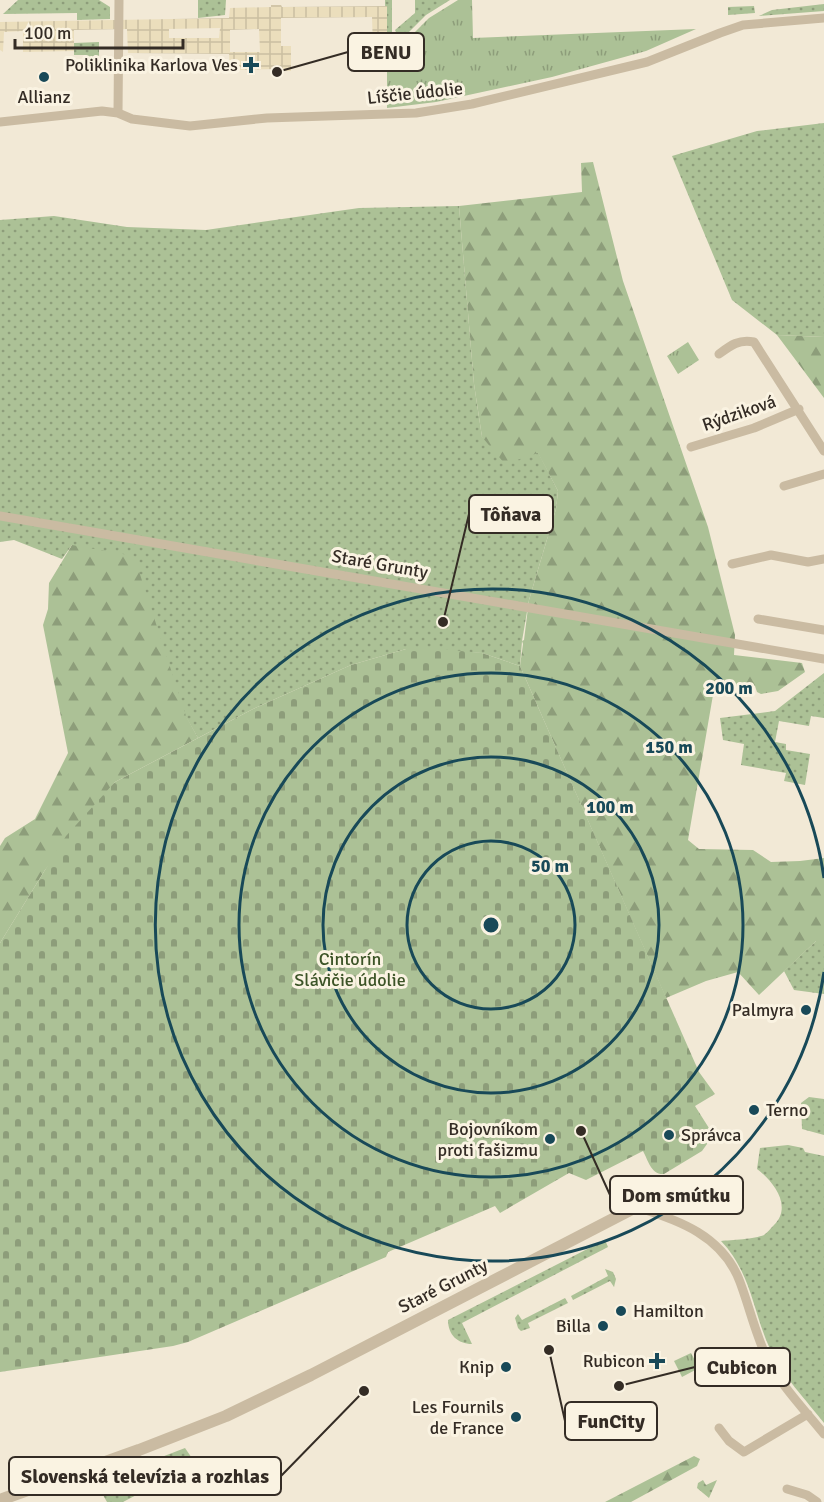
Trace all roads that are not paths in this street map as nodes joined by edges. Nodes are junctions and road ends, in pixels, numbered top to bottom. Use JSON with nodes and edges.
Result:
{"nodes":[{"id":1,"x":119,"y":0,"type":"edge"},
{"id":2,"x":824,"y":18,"type":"edge"},
{"id":3,"x":118,"y":113,"type":"junction"},
{"id":4,"x":0,"y":122,"type":"edge"},
{"id":5,"x":719,"y":354,"type":"dead end"},
{"id":6,"x":799,"y":409,"type":"junction"},
{"id":7,"x":691,"y":447,"type":"dead end"},
{"id":8,"x":824,"y":451,"type":"edge"},
{"id":9,"x":824,"y":474,"type":"edge"},
{"id":10,"x":784,"y":486,"type":"dead end"},
{"id":11,"x":0,"y":516,"type":"edge"},
{"id":12,"x":824,"y":559,"type":"edge"},
{"id":13,"x":732,"y":564,"type":"dead end"},
{"id":14,"x":758,"y":619,"type":"dead end"},
{"id":15,"x":824,"y":630,"type":"edge"},
{"id":16,"x":824,"y":659,"type":"edge"},
{"id":17,"x":636,"y":1207,"type":"joint"},
{"id":18,"x":808,"y":1414,"type":"junction"},
{"id":19,"x":719,"y":1428,"type":"dead end"},
{"id":20,"x":824,"y":1434,"type":"edge"},
{"id":21,"x":787,"y":1489,"type":"dead end"},
{"id":22,"x":0,"y":1500,"type":"edge"},
{"id":23,"x":817,"y":1502,"type":"edge"}],
"edges":[{"from":1,"to":3,"type":"street"},
{"from":2,"to":3,"type":"street","name":"Líščie údolie"},
{"from":3,"to":4,"type":"street","name":"Líščie údolie"},
{"from":5,"to":6,"type":"street"},
{"from":6,"to":7,"type":"street","name":"Rýdziková"},
{"from":6,"to":8,"type":"street"},
{"from":9,"to":10,"type":"street"},
{"from":11,"to":16,"type":"street","name":"Staré Grunty"},
{"from":12,"to":13,"type":"street"},
{"from":14,"to":15,"type":"street"},
{"from":17,"to":18,"type":"street","name":"Staré Grunty"},
{"from":17,"to":22,"type":"street","name":"Staré Grunty"},
{"from":18,"to":19,"type":"street"},
{"from":18,"to":20,"type":"street","name":"Staré Grunty"},
{"from":21,"to":23,"type":"street"}]}
